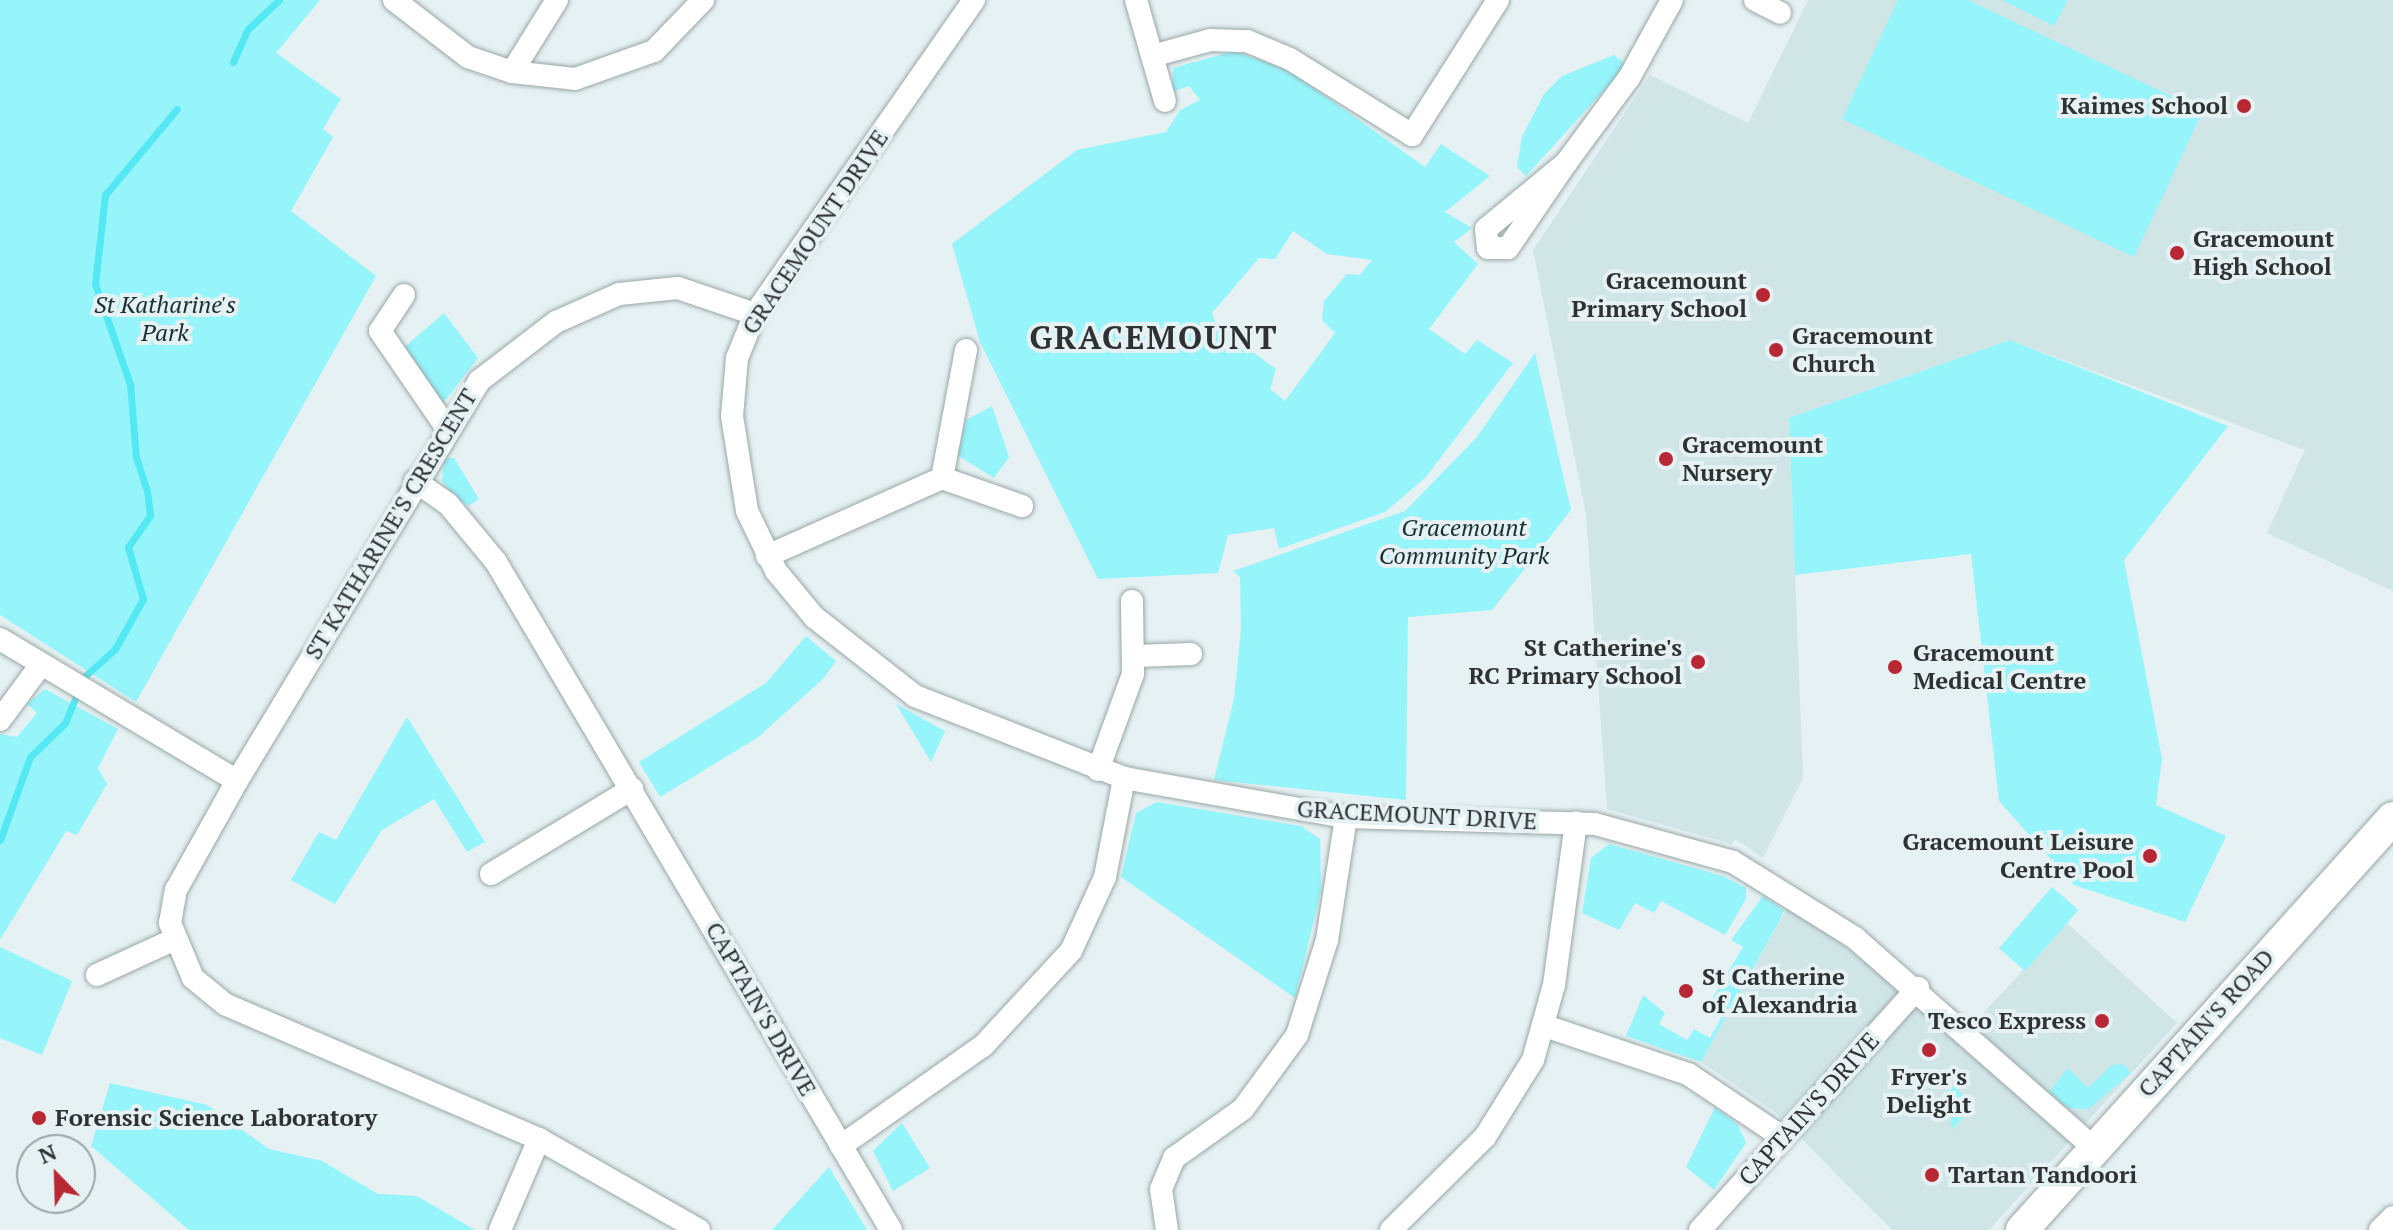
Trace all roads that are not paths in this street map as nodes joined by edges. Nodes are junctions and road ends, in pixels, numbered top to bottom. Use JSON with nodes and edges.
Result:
{"nodes":[{"id":1,"x":394,"y":0,"type":"edge"},
{"id":2,"x":557,"y":0,"type":"edge"},
{"id":3,"x":703,"y":0,"type":"edge"},
{"id":4,"x":974,"y":0,"type":"edge"},
{"id":5,"x":1136,"y":0,"type":"edge"},
{"id":6,"x":1498,"y":0,"type":"edge"},
{"id":7,"x":1672,"y":0,"type":"edge"},
{"id":8,"x":1755,"y":0,"type":"edge"},
{"id":9,"x":1780,"y":13,"type":"dead end"},
{"id":10,"x":1152,"y":56,"type":"junction"},
{"id":11,"x":512,"y":72,"type":"junction"},
{"id":12,"x":1165,"y":101,"type":"dead end"},
{"id":13,"x":1566,"y":163,"type":"dead end"},
{"id":14,"x":404,"y":295,"type":"dead end"},
{"id":15,"x":755,"y":314,"type":"junction"},
{"id":16,"x":966,"y":350,"type":"dead end"},
{"id":17,"x":446,"y":427,"type":"junction"},
{"id":18,"x":942,"y":478,"type":"junction"},
{"id":19,"x":415,"y":481,"type":"junction"},
{"id":20,"x":1022,"y":506,"type":"dead end"},
{"id":21,"x":767,"y":556,"type":"junction"},
{"id":22,"x":1132,"y":601,"type":"dead end"},
{"id":23,"x":0,"y":639,"type":"edge"},
{"id":24,"x":1191,"y":654,"type":"dead end"},
{"id":25,"x":1136,"y":656,"type":"junction"},
{"id":26,"x":40,"y":666,"type":"junction"},
{"id":27,"x":0,"y":720,"type":"edge"},
{"id":28,"x":1098,"y":770,"type":"junction"},
{"id":29,"x":1124,"y":778,"type":"junction"},
{"id":30,"x":237,"y":781,"type":"junction"},
{"id":31,"x":632,"y":789,"type":"junction"},
{"id":32,"x":1346,"y":817,"type":"junction"},
{"id":33,"x":2393,"y":818,"type":"edge"},
{"id":34,"x":1576,"y":822,"type":"junction"},
{"id":35,"x":491,"y":874,"type":"dead end"},
{"id":36,"x":173,"y":940,"type":"junction"},
{"id":37,"x":106,"y":965,"type":"dead end"},
{"id":38,"x":1918,"y":988,"type":"junction"},
{"id":39,"x":1545,"y":1026,"type":"junction"},
{"id":40,"x":1782,"y":1137,"type":"junction"},
{"id":41,"x":539,"y":1139,"type":"junction"},
{"id":42,"x":841,"y":1146,"type":"junction"},
{"id":43,"x":2095,"y":1149,"type":"junction"},
{"id":44,"x":2393,"y":1217,"type":"edge"},
{"id":45,"x":500,"y":1230,"type":"edge"},
{"id":46,"x":699,"y":1230,"type":"edge"},
{"id":47,"x":891,"y":1230,"type":"edge"},
{"id":48,"x":1167,"y":1230,"type":"edge"},
{"id":49,"x":1391,"y":1230,"type":"edge"},
{"id":50,"x":1700,"y":1230,"type":"edge"},
{"id":51,"x":2022,"y":1230,"type":"edge"},
{"id":52,"x":2380,"y":1230,"type":"edge"}],
"edges":[{"from":1,"to":11,"type":"street"},
{"from":2,"to":11,"type":"street"},
{"from":3,"to":11,"type":"street"},
{"from":4,"to":15,"type":"street","name":"GRACEMOUNT DRIVE"},
{"from":5,"to":10,"type":"street"},
{"from":6,"to":10,"type":"street"},
{"from":7,"to":13,"type":"street"},
{"from":8,"to":9,"type":"street"},
{"from":10,"to":12,"type":"street"},
{"from":14,"to":17,"type":"street"},
{"from":15,"to":17,"type":"street","name":"ST KATHARINE'S CRESCENT"},
{"from":15,"to":21,"type":"street","name":"GRACEMOUNT DRIVE"},
{"from":16,"to":18,"type":"street"},
{"from":17,"to":19,"type":"street","name":"ST KATHARINE'S CRESCENT"},
{"from":18,"to":20,"type":"street"},
{"from":18,"to":21,"type":"street"},
{"from":19,"to":30,"type":"street","name":"ST KATHARINE'S CRESCENT"},
{"from":19,"to":31,"type":"street","name":"CAPTAIN'S DRIVE"},
{"from":21,"to":28,"type":"street","name":"GRACEMOUNT DRIVE"},
{"from":22,"to":25,"type":"street"},
{"from":23,"to":26,"type":"street"},
{"from":24,"to":25,"type":"street"},
{"from":25,"to":28,"type":"street"},
{"from":26,"to":27,"type":"street"},
{"from":26,"to":30,"type":"street"},
{"from":28,"to":29,"type":"street","name":"GRACEMOUNT DRIVE"},
{"from":29,"to":32,"type":"street","name":"GRACEMOUNT DRIVE"},
{"from":29,"to":42,"type":"street"},
{"from":30,"to":36,"type":"street","name":"ST KATHARINE'S CRESCENT"},
{"from":31,"to":35,"type":"street"},
{"from":31,"to":42,"type":"street","name":"CAPTAIN'S DRIVE"},
{"from":32,"to":34,"type":"street","name":"GRACEMOUNT DRIVE"},
{"from":32,"to":48,"type":"street"},
{"from":33,"to":43,"type":"main road","name":"CAPTAIN'S ROAD"},
{"from":34,"to":38,"type":"street","name":"GRACEMOUNT DRIVE"},
{"from":34,"to":39,"type":"street"},
{"from":36,"to":37,"type":"street"},
{"from":36,"to":41,"type":"street"},
{"from":38,"to":40,"type":"street","name":"CAPTAIN'S DRIVE"},
{"from":38,"to":43,"type":"street","name":"GRACEMOUNT DRIVE"},
{"from":39,"to":40,"type":"street"},
{"from":39,"to":49,"type":"street"},
{"from":40,"to":50,"type":"street","name":"CAPTAIN'S DRIVE"},
{"from":41,"to":45,"type":"street"},
{"from":41,"to":46,"type":"street"},
{"from":42,"to":47,"type":"street","name":"CAPTAIN'S DRIVE"},
{"from":43,"to":51,"type":"main road","name":"CAPTAIN'S ROAD"},
{"from":44,"to":52,"type":"street"}]}
